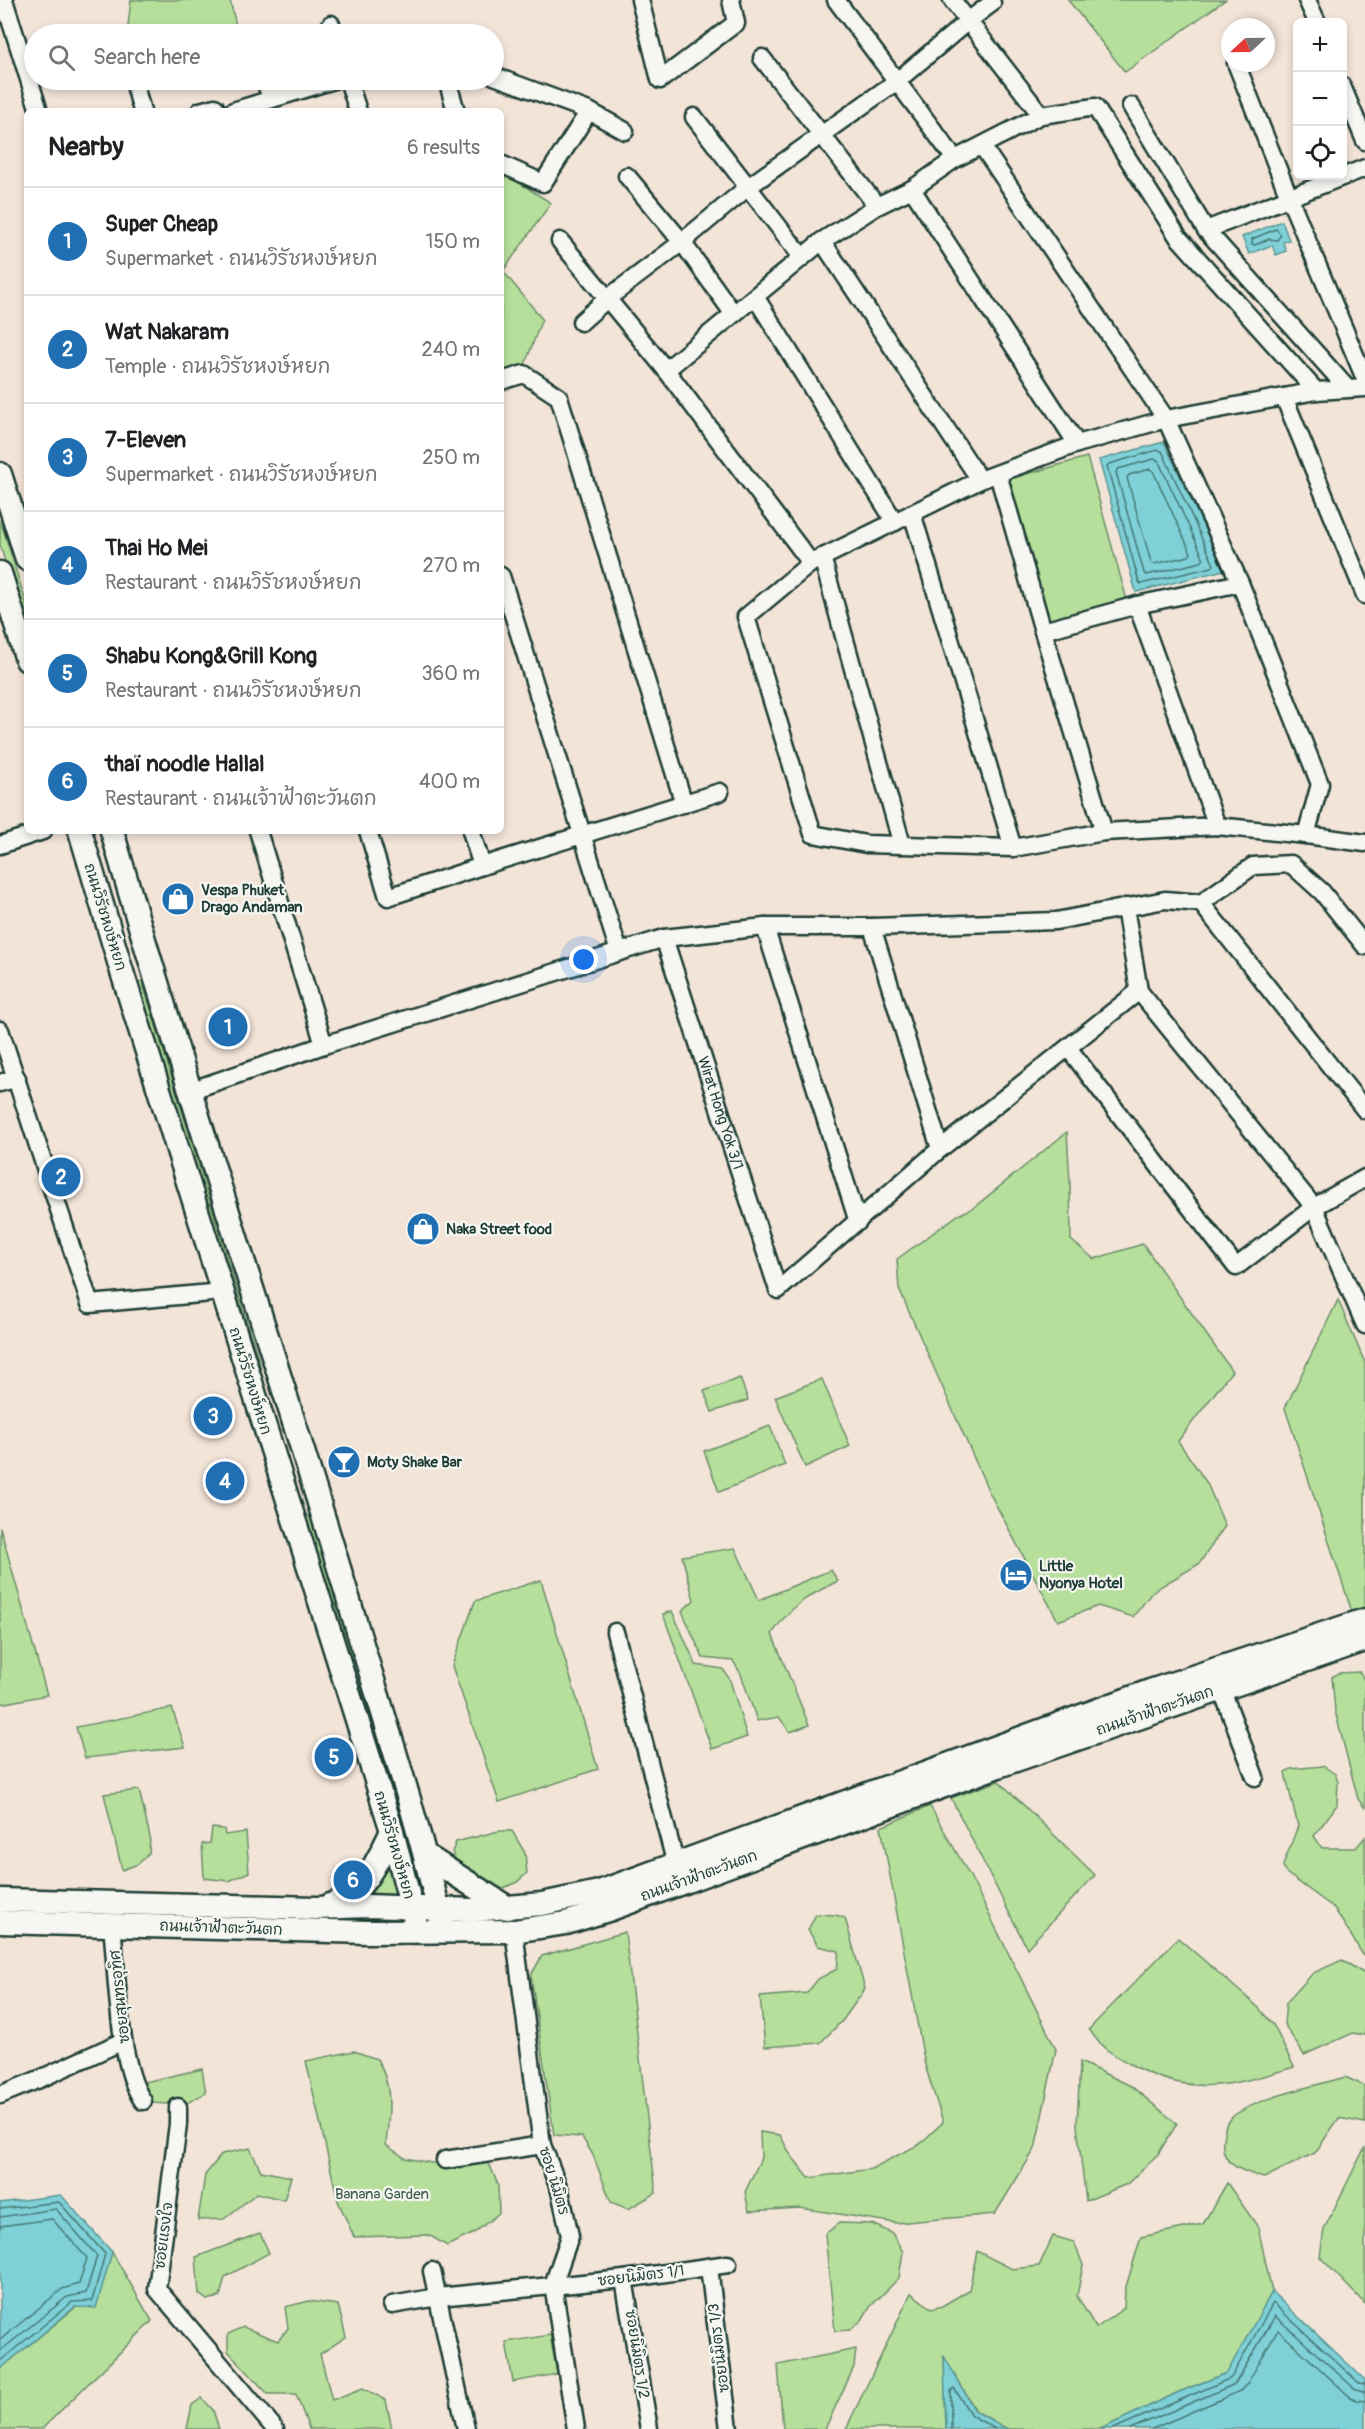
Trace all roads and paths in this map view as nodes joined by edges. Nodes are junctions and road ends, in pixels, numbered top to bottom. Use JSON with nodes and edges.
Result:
{"nodes":[{"id":1,"x":4,"y":0,"type":"edge"},
{"id":2,"x":640,"y":0,"type":"edge"},
{"id":3,"x":731,"y":0,"type":"edge"},
{"id":4,"x":836,"y":0,"type":"edge"},
{"id":5,"x":952,"y":0,"type":"edge"},
{"id":6,"x":1307,"y":0,"type":"edge"},
{"id":7,"x":993,"y":3,"type":"dead end"},
{"id":8,"x":1315,"y":18,"type":"edge"},
{"id":9,"x":968,"y":21,"type":"junction"},
{"id":10,"x":762,"y":58,"type":"dead end"},
{"id":11,"x":24,"y":63,"type":"edge"},
{"id":12,"x":1240,"y":72,"type":"edge"},
{"id":13,"x":504,"y":80,"type":"edge"},
{"id":14,"x":897,"y":81,"type":"junction"},
{"id":15,"x":32,"y":90,"type":"edge"},
{"id":16,"x":136,"y":90,"type":"edge"},
{"id":17,"x":268,"y":90,"type":"edge"},
{"id":18,"x":301,"y":90,"type":"edge"},
{"id":19,"x":351,"y":90,"type":"edge"},
{"id":20,"x":450,"y":90,"type":"edge"},
{"id":21,"x":1347,"y":98,"type":"edge"},
{"id":22,"x":271,"y":99,"type":"junction"},
{"id":23,"x":1131,"y":106,"type":"dead end"},
{"id":24,"x":38,"y":108,"type":"edge"},
{"id":25,"x":141,"y":108,"type":"edge"},
{"id":26,"x":242,"y":108,"type":"edge"},
{"id":27,"x":357,"y":108,"type":"edge"},
{"id":28,"x":455,"y":108,"type":"edge"},
{"id":29,"x":589,"y":111,"type":"junction"},
{"id":30,"x":1041,"y":115,"type":"junction"},
{"id":31,"x":694,"y":117,"type":"dead end"},
{"id":32,"x":625,"y":131,"type":"dead end"},
{"id":33,"x":823,"y":135,"type":"junction"},
{"id":34,"x":1365,"y":141,"type":"edge"},
{"id":35,"x":982,"y":146,"type":"junction"},
{"id":36,"x":955,"y":159,"type":"junction"},
{"id":37,"x":504,"y":165,"type":"edge"},
{"id":38,"x":1365,"y":168,"type":"edge"},
{"id":39,"x":627,"y":176,"type":"dead end"},
{"id":40,"x":748,"y":187,"type":"junction"},
{"id":41,"x":912,"y":189,"type":"junction"},
{"id":42,"x":1289,"y":197,"type":"junction"},
{"id":43,"x":877,"y":206,"type":"junction"},
{"id":44,"x":1206,"y":230,"type":"junction"},
{"id":45,"x":560,"y":241,"type":"dead end"},
{"id":46,"x":822,"y":241,"type":"junction"},
{"id":47,"x":682,"y":242,"type":"junction"},
{"id":48,"x":802,"y":257,"type":"junction"},
{"id":49,"x":608,"y":298,"type":"junction"},
{"id":50,"x":756,"y":298,"type":"junction"},
{"id":51,"x":733,"y":313,"type":"junction"},
{"id":52,"x":581,"y":322,"type":"dead end"},
{"id":53,"x":666,"y":370,"type":"junction"},
{"id":54,"x":1365,"y":379,"type":"edge"},
{"id":55,"x":504,"y":380,"type":"edge"},
{"id":56,"x":1347,"y":388,"type":"junction"},
{"id":57,"x":1365,"y":388,"type":"edge"},
{"id":58,"x":1316,"y":391,"type":"junction"},
{"id":59,"x":1284,"y":397,"type":"junction"},
{"id":60,"x":1166,"y":419,"type":"junction"},
{"id":61,"x":1077,"y":444,"type":"junction"},
{"id":62,"x":0,"y":474,"type":"edge"},
{"id":63,"x":998,"y":474,"type":"junction"},
{"id":64,"x":980,"y":480,"type":"junction"},
{"id":65,"x":912,"y":513,"type":"junction"},
{"id":66,"x":895,"y":522,"type":"junction"},
{"id":67,"x":22,"y":526,"type":"edge"},
{"id":68,"x":816,"y":560,"type":"junction"},
{"id":69,"x":0,"y":573,"type":"edge"},
{"id":70,"x":1240,"y":583,"type":"junction"},
{"id":71,"x":504,"y":585,"type":"edge"},
{"id":72,"x":1365,"y":595,"type":"edge"},
{"id":73,"x":1137,"y":605,"type":"junction"},
{"id":74,"x":1043,"y":631,"type":"junction"},
{"id":75,"x":24,"y":650,"type":"edge"},
{"id":76,"x":720,"y":792,"type":"dead end"},
{"id":77,"x":684,"y":804,"type":"junction"},
{"id":78,"x":1217,"y":826,"type":"junction"},
{"id":79,"x":1104,"y":832,"type":"junction"},
{"id":80,"x":34,"y":834,"type":"edge"},
{"id":81,"x":81,"y":834,"type":"edge"},
{"id":82,"x":113,"y":834,"type":"edge"},
{"id":83,"x":259,"y":834,"type":"edge"},
{"id":84,"x":369,"y":834,"type":"edge"},
{"id":85,"x":472,"y":834,"type":"edge"},
{"id":86,"x":584,"y":834,"type":"junction"},
{"id":87,"x":1306,"y":835,"type":"junction"},
{"id":88,"x":1365,"y":843,"type":"edge"},
{"id":89,"x":0,"y":845,"type":"edge"},
{"id":90,"x":902,"y":845,"type":"junction"},
{"id":91,"x":1013,"y":848,"type":"junction"},
{"id":92,"x":482,"y":866,"type":"junction"},
{"id":93,"x":1201,"y":903,"type":"junction"},
{"id":94,"x":1125,"y":907,"type":"junction"},
{"id":95,"x":765,"y":927,"type":"junction"},
{"id":96,"x":872,"y":927,"type":"junction"},
{"id":97,"x":664,"y":938,"type":"junction"},
{"id":98,"x":1365,"y":946,"type":"edge"},
{"id":99,"x":620,"y":952,"type":"junction"},
{"id":100,"x":150,"y":963,"type":"junction"},
{"id":101,"x":122,"y":972,"type":"junction"},
{"id":102,"x":1139,"y":991,"type":"junction"},
{"id":103,"x":0,"y":1030,"type":"edge"},
{"id":104,"x":324,"y":1045,"type":"junction"},
{"id":105,"x":1069,"y":1049,"type":"junction"},
{"id":106,"x":16,"y":1078,"type":"junction"},
{"id":107,"x":0,"y":1083,"type":"edge"},
{"id":108,"x":189,"y":1091,"type":"junction"},
{"id":109,"x":1365,"y":1110,"type":"edge"},
{"id":110,"x":940,"y":1149,"type":"junction"},
{"id":111,"x":1365,"y":1178,"type":"edge"},
{"id":112,"x":1314,"y":1207,"type":"junction"},
{"id":113,"x":858,"y":1222,"type":"junction"},
{"id":114,"x":222,"y":1292,"type":"junction"},
{"id":115,"x":1365,"y":1325,"type":"edge"},
{"id":116,"x":314,"y":1485,"type":"junction"},
{"id":117,"x":285,"y":1496,"type":"junction"},
{"id":118,"x":1365,"y":1620,"type":"edge"},
{"id":119,"x":615,"y":1632,"type":"dead end"},
{"id":120,"x":1365,"y":1640,"type":"edge"},
{"id":121,"x":1221,"y":1688,"type":"junction"},
{"id":122,"x":1255,"y":1777,"type":"dead end"},
{"id":123,"x":392,"y":1832,"type":"junction"},
{"id":124,"x":425,"y":1854,"type":"junction"},
{"id":125,"x":676,"y":1865,"type":"junction"},
{"id":126,"x":0,"y":1900,"type":"edge"},
{"id":127,"x":317,"y":1908,"type":"junction"},
{"id":128,"x":412,"y":1908,"type":"junction"},
{"id":129,"x":508,"y":1908,"type":"junction"},
{"id":130,"x":439,"y":1909,"type":"junction"},
{"id":131,"x":0,"y":1922,"type":"edge"},
{"id":132,"x":112,"y":1925,"type":"junction"},
{"id":133,"x":514,"y":1930,"type":"junction"},
{"id":134,"x":444,"y":1931,"type":"junction"},
{"id":135,"x":418,"y":1932,"type":"junction"},
{"id":136,"x":123,"y":2041,"type":"junction"},
{"id":137,"x":0,"y":2094,"type":"edge"},
{"id":138,"x":143,"y":2101,"type":"dead end"},
{"id":139,"x":178,"y":2107,"type":"dead end"},
{"id":140,"x":542,"y":2145,"type":"junction"},
{"id":141,"x":446,"y":2160,"type":"dead end"},
{"id":142,"x":728,"y":2264,"type":"dead end"},
{"id":143,"x":709,"y":2267,"type":"junction"},
{"id":144,"x":432,"y":2271,"type":"dead end"},
{"id":145,"x":624,"y":2279,"type":"junction"},
{"id":146,"x":553,"y":2285,"type":"junction"},
{"id":147,"x":438,"y":2297,"type":"junction"},
{"id":148,"x":392,"y":2305,"type":"dead end"},
{"id":149,"x":276,"y":2429,"type":"edge"},
{"id":150,"x":466,"y":2429,"type":"edge"},
{"id":151,"x":576,"y":2429,"type":"edge"},
{"id":152,"x":649,"y":2429,"type":"edge"},
{"id":153,"x":729,"y":2429,"type":"edge"}],
"edges":[{"from":1,"to":11,"type":"street"},
{"from":2,"to":3,"type":"street"},
{"from":4,"to":14,"type":"street"},
{"from":5,"to":9,"type":"street"},
{"from":6,"to":8,"type":"street"},
{"from":7,"to":9,"type":"street"},
{"from":9,"to":14,"type":"street"},
{"from":9,"to":30,"type":"street"},
{"from":10,"to":33,"type":"street"},
{"from":12,"to":42,"type":"street"},
{"from":13,"to":29,"type":"street"},
{"from":14,"to":33,"type":"street"},
{"from":14,"to":36,"type":"street"},
{"from":15,"to":24,"type":"street"},
{"from":16,"to":25,"type":"street"},
{"from":17,"to":22,"type":"street"},
{"from":18,"to":22,"type":"street"},
{"from":19,"to":27,"type":"street"},
{"from":20,"to":28,"type":"street"},
{"from":21,"to":34,"type":"street"},
{"from":22,"to":26,"type":"street"},
{"from":23,"to":44,"type":"street"},
{"from":29,"to":32,"type":"street"},
{"from":29,"to":37,"type":"street"},
{"from":30,"to":35,"type":"street"},
{"from":30,"to":58,"type":"street"},
{"from":31,"to":40,"type":"street"},
{"from":33,"to":40,"type":"street"},
{"from":33,"to":43,"type":"street"},
{"from":35,"to":36,"type":"street"},
{"from":35,"to":60,"type":"street"},
{"from":36,"to":41,"type":"street"},
{"from":38,"to":42,"type":"street"},
{"from":39,"to":47,"type":"street"},
{"from":40,"to":47,"type":"street"},
{"from":40,"to":48,"type":"street"},
{"from":41,"to":43,"type":"street"},
{"from":41,"to":61,"type":"street"},
{"from":42,"to":44,"type":"street"},
{"from":42,"to":54,"type":"street"},
{"from":43,"to":46,"type":"street"},
{"from":44,"to":56,"type":"street"},
{"from":45,"to":49,"type":"street"},
{"from":46,"to":48,"type":"street"},
{"from":46,"to":64,"type":"street"},
{"from":47,"to":49,"type":"street"},
{"from":47,"to":51,"type":"street"},
{"from":48,"to":50,"type":"street"},
{"from":49,"to":52,"type":"street"},
{"from":49,"to":53,"type":"street"},
{"from":50,"to":51,"type":"street"},
{"from":50,"to":66,"type":"street"},
{"from":51,"to":53,"type":"street"},
{"from":53,"to":68,"type":"street"},
{"from":55,"to":77,"type":"street"},
{"from":56,"to":57,"type":"street"},
{"from":56,"to":58,"type":"street"},
{"from":58,"to":59,"type":"street"},
{"from":59,"to":60,"type":"street"},
{"from":59,"to":72,"type":"street"},
{"from":60,"to":61,"type":"street"},
{"from":60,"to":70,"type":"street"},
{"from":61,"to":63,"type":"street"},
{"from":62,"to":67,"type":"main road"},
{"from":63,"to":64,"type":"street"},
{"from":63,"to":74,"type":"street"},
{"from":64,"to":65,"type":"street"},
{"from":65,"to":66,"type":"street"},
{"from":65,"to":91,"type":"street"},
{"from":66,"to":68,"type":"street"},
{"from":68,"to":90,"type":"street"},
{"from":68,"to":90,"type":"street"},
{"from":69,"to":75,"type":"main road"},
{"from":70,"to":73,"type":"street"},
{"from":70,"to":87,"type":"street"},
{"from":71,"to":86,"type":"street"},
{"from":73,"to":74,"type":"street"},
{"from":73,"to":78,"type":"street"},
{"from":74,"to":79,"type":"street"},
{"from":76,"to":77,"type":"street"},
{"from":77,"to":86,"type":"street"},
{"from":78,"to":79,"type":"street"},
{"from":78,"to":87,"type":"street"},
{"from":79,"to":91,"type":"street"},
{"from":80,"to":89,"type":"street"},
{"from":81,"to":101,"type":"main road","name":"ถนนวิรัชหงษ์หยก"},
{"from":82,"to":100,"type":"main road","name":"ถนนวิรัชหงษ์หยก"},
{"from":83,"to":104,"type":"street"},
{"from":84,"to":92,"type":"street"},
{"from":85,"to":92,"type":"street"},
{"from":86,"to":92,"type":"street"},
{"from":86,"to":99,"type":"street"},
{"from":87,"to":88,"type":"street"},
{"from":90,"to":91,"type":"street"},
{"from":93,"to":94,"type":"street"},
{"from":93,"to":98,"type":"street"},
{"from":93,"to":109,"type":"street"},
{"from":94,"to":96,"type":"street"},
{"from":94,"to":102,"type":"street"},
{"from":95,"to":96,"type":"street"},
{"from":95,"to":97,"type":"street"},
{"from":95,"to":113,"type":"street"},
{"from":96,"to":110,"type":"street"},
{"from":97,"to":99,"type":"street"},
{"from":97,"to":113,"type":"street","name":"Wirat Hong Yok 3/1"},
{"from":99,"to":104,"type":"street"},
{"from":100,"to":101,"type":"main road"},
{"from":100,"to":108,"type":"main road","name":"ถนนวิรัชหงษ์หยก"},
{"from":101,"to":114,"type":"main road","name":"ถนนวิรัชหงษ์หยก"},
{"from":102,"to":105,"type":"street"},
{"from":102,"to":112,"type":"street"},
{"from":103,"to":106,"type":"street"},
{"from":104,"to":108,"type":"street"},
{"from":105,"to":110,"type":"street"},
{"from":105,"to":112,"type":"street"},
{"from":106,"to":107,"type":"street"},
{"from":106,"to":114,"type":"street"},
{"from":108,"to":116,"type":"main road","name":"ถนนวิรัชหงษ์หยก"},
{"from":110,"to":113,"type":"street"},
{"from":111,"to":112,"type":"street"},
{"from":112,"to":115,"type":"street"},
{"from":114,"to":117,"type":"main road","name":"ถนนวิรัชหงษ์หยก"},
{"from":116,"to":117,"type":"main road"},
{"from":116,"to":124,"type":"main road","name":"ถนนวิรัชหงษ์หยก"},
{"from":117,"to":123,"type":"main road","name":"ถนนวิรัชหงษ์หยก"},
{"from":118,"to":125,"type":"main road","name":"ถนนเจ้าฟ้าตะวันตก"},
{"from":119,"to":125,"type":"street"},
{"from":120,"to":121,"type":"main road","name":"ถนนเจ้าฟ้าตะวันตก"},
{"from":121,"to":122,"type":"street"},
{"from":121,"to":133,"type":"main road","name":"ถนนเจ้าฟ้าตะวันตก"},
{"from":123,"to":127,"type":"main road"},
{"from":123,"to":128,"type":"main road","name":"ถนนวิรัชหงษ์หยก"},
{"from":124,"to":129,"type":"main road"},
{"from":124,"to":130,"type":"main road","name":"ถนนวิรัชหงษ์หยก"},
{"from":125,"to":129,"type":"main road","name":"ถนนเจ้าฟ้าตะวันตก"},
{"from":126,"to":127,"type":"main road","name":"ถนนเจ้าฟ้าตะวันตก"},
{"from":127,"to":128,"type":"main road","name":"ถนนเจ้าฟ้าตะวันตก"},
{"from":128,"to":130,"type":"main road","name":"ถนนเจ้าฟ้าตะวันตก"},
{"from":128,"to":135,"type":"main road","name":"ถนนวิรัชหงษ์หยก"},
{"from":129,"to":130,"type":"main road","name":"ถนนเจ้าฟ้าตะวันตก"},
{"from":130,"to":134,"type":"main road","name":"ถนนวิรัชหงษ์หยก"},
{"from":131,"to":132,"type":"main road","name":"ถนนเจ้าฟ้าตะวันตก"},
{"from":132,"to":135,"type":"main road","name":"ถนนเจ้าฟ้าตะวันตก"},
{"from":132,"to":136,"type":"street","name":"ซอยสุนทรอุทิศ"},
{"from":133,"to":134,"type":"main road","name":"ถนนเจ้าฟ้าตะวันตก"},
{"from":133,"to":140,"type":"street","name":"ซอย นิมิตร"},
{"from":134,"to":135,"type":"main road","name":"ถนนเจ้าฟ้าตะวันตก"},
{"from":136,"to":137,"type":"street"},
{"from":136,"to":138,"type":"street","name":"ซอยสุนทรอุทิศ"},
{"from":139,"to":149,"type":"street","name":"ซอยแรงใจ"},
{"from":140,"to":141,"type":"street"},
{"from":140,"to":146,"type":"street","name":"ซอย นิมิตร"},
{"from":142,"to":143,"type":"street","name":"ซอยนิมิตร 1/1"},
{"from":143,"to":145,"type":"street","name":"ซอยนิมิตร 1/1"},
{"from":143,"to":153,"type":"street","name":"ซอยนิมิตร 1/3"},
{"from":144,"to":147,"type":"street"},
{"from":145,"to":146,"type":"street","name":"ซอยนิมิตร 1/1"},
{"from":145,"to":152,"type":"street","name":"ซอยนิมิตร 1/2"},
{"from":146,"to":147,"type":"street","name":"ซอยนิมิตร 1/1"},
{"from":146,"to":151,"type":"street","name":"ซอย นิมิตร"},
{"from":147,"to":148,"type":"street","name":"ซอยนิมิตร 1/1"},
{"from":147,"to":150,"type":"street"}]}
